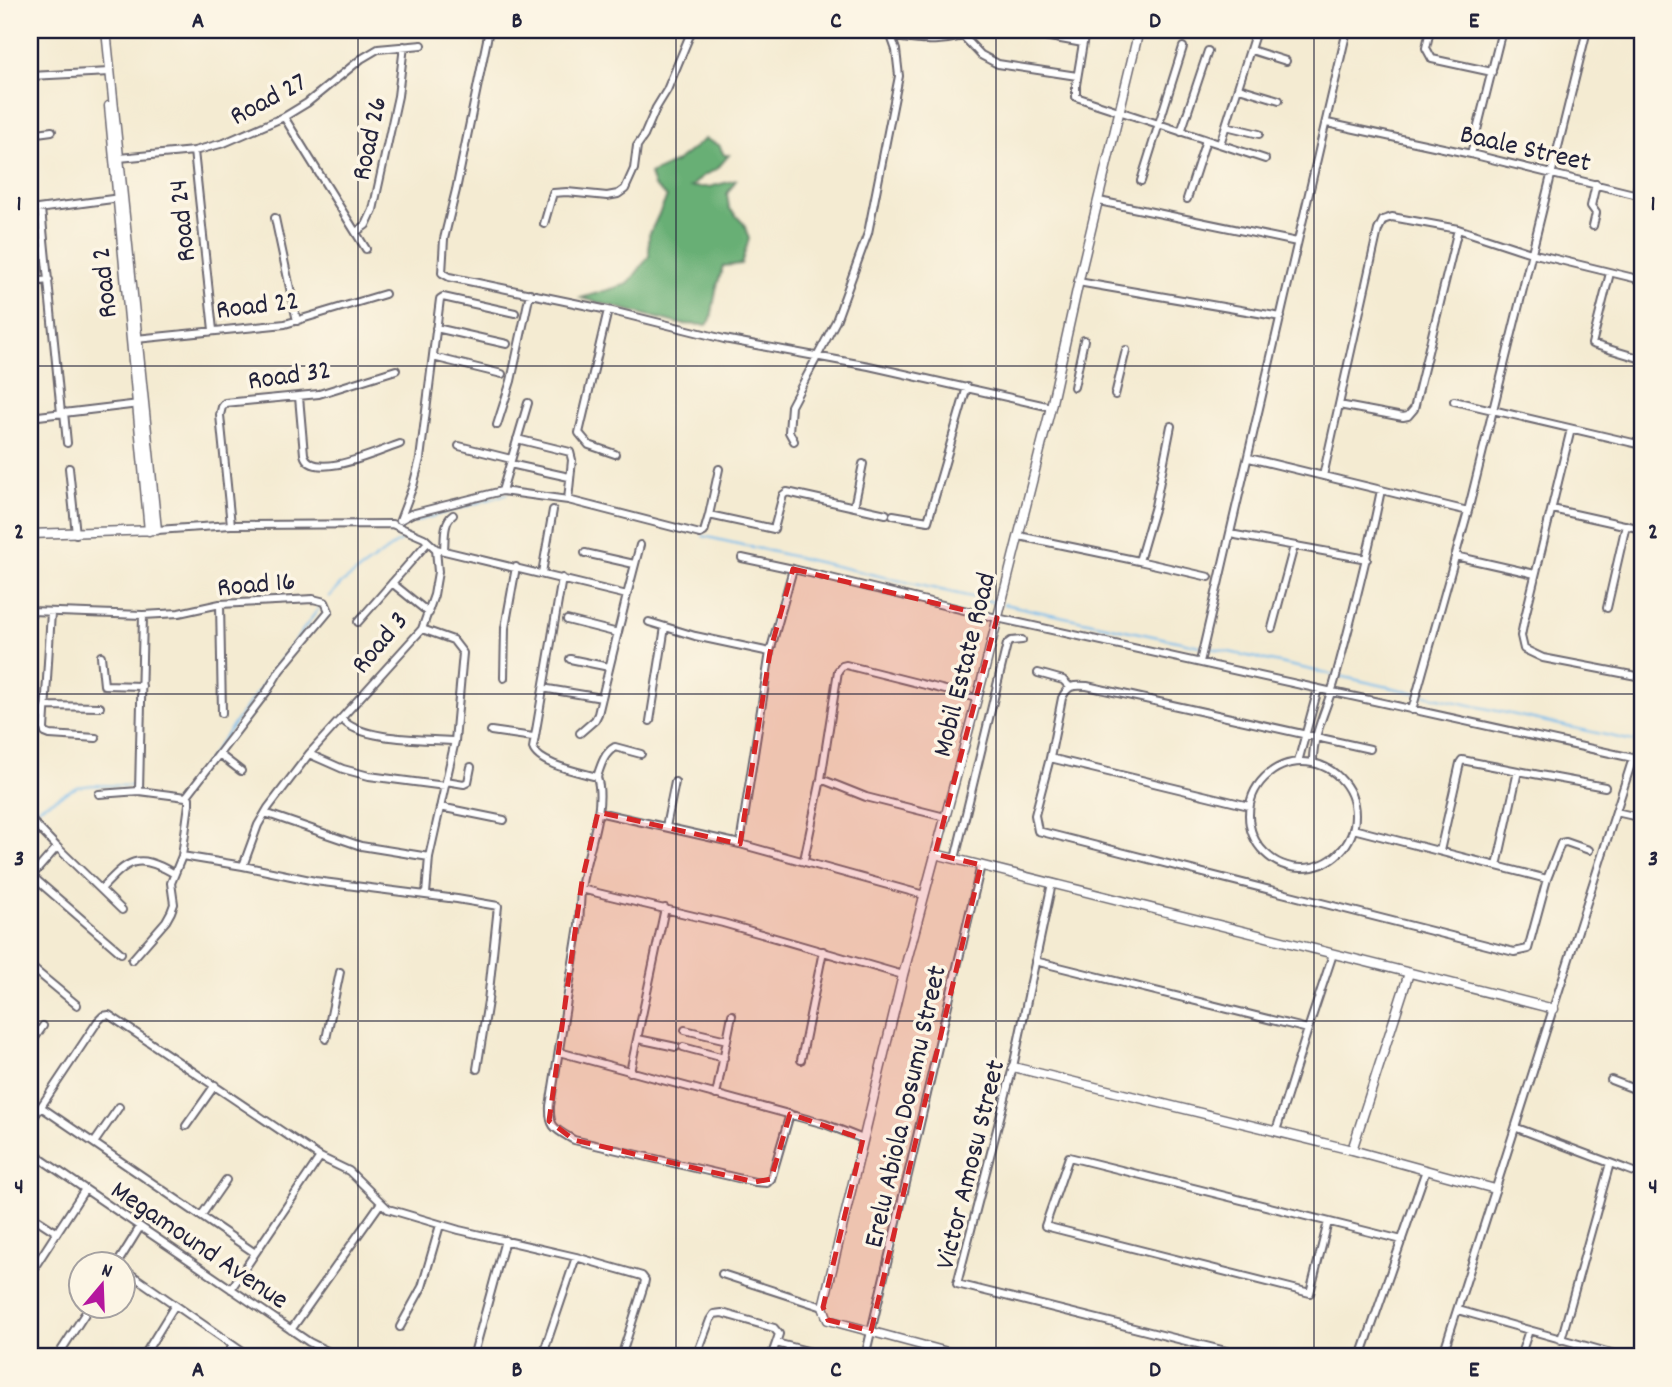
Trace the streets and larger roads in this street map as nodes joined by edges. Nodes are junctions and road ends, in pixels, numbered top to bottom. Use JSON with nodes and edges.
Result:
{"nodes":[{"id":1,"x":104,"y":30,"type":"edge"},
{"id":2,"x":489,"y":30,"type":"edge"},
{"id":3,"x":692,"y":30,"type":"edge"},
{"id":4,"x":867,"y":30,"type":"edge"},
{"id":5,"x":983,"y":30,"type":"edge"},
{"id":6,"x":1011,"y":30,"type":"edge"},
{"id":7,"x":1086,"y":30,"type":"edge"},
{"id":8,"x":1139,"y":30,"type":"edge"},
{"id":9,"x":1245,"y":30,"type":"edge"},
{"id":10,"x":1348,"y":30,"type":"edge"},
{"id":11,"x":1430,"y":30,"type":"edge"},
{"id":12,"x":1502,"y":30,"type":"edge"},
{"id":13,"x":1587,"y":30,"type":"edge"},
{"id":14,"x":891,"y":36,"type":"junction"},
{"id":15,"x":964,"y":37,"type":"junction"},
{"id":16,"x":1083,"y":43,"type":"junction"},
{"id":17,"x":422,"y":45,"type":"dead end"},
{"id":18,"x":404,"y":46,"type":"junction"},
{"id":19,"x":1184,"y":47,"type":"dead end"},
{"id":20,"x":1251,"y":50,"type":"junction"},
{"id":21,"x":1208,"y":51,"type":"dead end"},
{"id":22,"x":1286,"y":61,"type":"dead end"},
{"id":23,"x":108,"y":72,"type":"junction"},
{"id":24,"x":1492,"y":72,"type":"junction"},
{"id":25,"x":30,"y":76,"type":"edge"},
{"id":26,"x":1077,"y":76,"type":"junction"},
{"id":27,"x":1239,"y":88,"type":"junction"},
{"id":28,"x":1279,"y":100,"type":"dead end"},
{"id":29,"x":1121,"y":112,"type":"junction"},
{"id":30,"x":284,"y":117,"type":"junction"},
{"id":31,"x":1327,"y":123,"type":"junction"},
{"id":32,"x":1160,"y":125,"type":"junction"},
{"id":33,"x":1226,"y":125,"type":"junction"},
{"id":34,"x":52,"y":131,"type":"dead end"},
{"id":35,"x":1181,"y":132,"type":"junction"},
{"id":36,"x":30,"y":134,"type":"edge"},
{"id":37,"x":1259,"y":134,"type":"dead end"},
{"id":38,"x":1206,"y":140,"type":"junction"},
{"id":39,"x":1220,"y":145,"type":"junction"},
{"id":40,"x":194,"y":151,"type":"junction"},
{"id":41,"x":1471,"y":154,"type":"junction"},
{"id":42,"x":119,"y":158,"type":"junction"},
{"id":43,"x":1265,"y":159,"type":"dead end"},
{"id":44,"x":1642,"y":166,"type":"edge"},
{"id":45,"x":1551,"y":173,"type":"junction"},
{"id":46,"x":1141,"y":181,"type":"dead end"},
{"id":47,"x":1596,"y":184,"type":"junction"},
{"id":48,"x":1639,"y":195,"type":"edge"},
{"id":49,"x":120,"y":198,"type":"junction"},
{"id":50,"x":1187,"y":199,"type":"dead end"},
{"id":51,"x":1099,"y":201,"type":"junction"},
{"id":52,"x":41,"y":209,"type":"junction"},
{"id":53,"x":30,"y":210,"type":"edge"},
{"id":54,"x":275,"y":218,"type":"dead end"},
{"id":55,"x":544,"y":224,"type":"dead end"},
{"id":56,"x":1593,"y":226,"type":"dead end"},
{"id":57,"x":1458,"y":229,"type":"junction"},
{"id":58,"x":356,"y":232,"type":"junction"},
{"id":59,"x":1297,"y":242,"type":"junction"},
{"id":60,"x":366,"y":249,"type":"dead end"},
{"id":61,"x":1531,"y":253,"type":"junction"},
{"id":62,"x":1610,"y":273,"type":"junction"},
{"id":63,"x":48,"y":280,"type":"junction"},
{"id":64,"x":1642,"y":280,"type":"edge"},
{"id":65,"x":30,"y":282,"type":"edge"},
{"id":66,"x":1079,"y":282,"type":"junction"},
{"id":67,"x":530,"y":293,"type":"junction"},
{"id":68,"x":385,"y":294,"type":"dead end"},
{"id":69,"x":608,"y":310,"type":"junction"},
{"id":70,"x":515,"y":313,"type":"dead end"},
{"id":71,"x":1281,"y":317,"type":"junction"},
{"id":72,"x":297,"y":321,"type":"junction"},
{"id":73,"x":436,"y":328,"type":"junction"},
{"id":74,"x":213,"y":330,"type":"junction"},
{"id":75,"x":134,"y":339,"type":"junction"},
{"id":76,"x":1084,"y":340,"type":"dead end"},
{"id":77,"x":507,"y":344,"type":"dead end"},
{"id":78,"x":1126,"y":350,"type":"dead end"},
{"id":79,"x":433,"y":357,"type":"junction"},
{"id":80,"x":815,"y":357,"type":"junction"},
{"id":81,"x":1642,"y":359,"type":"edge"},
{"id":82,"x":396,"y":370,"type":"dead end"},
{"id":83,"x":502,"y":374,"type":"dead end"},
{"id":84,"x":967,"y":387,"type":"junction"},
{"id":85,"x":1074,"y":387,"type":"dead end"},
{"id":86,"x":1115,"y":395,"type":"dead end"},
{"id":87,"x":299,"y":397,"type":"junction"},
{"id":88,"x":1454,"y":401,"type":"dead end"},
{"id":89,"x":140,"y":403,"type":"junction"},
{"id":90,"x":528,"y":403,"type":"dead end"},
{"id":91,"x":1339,"y":405,"type":"junction"},
{"id":92,"x":1051,"y":407,"type":"junction"},
{"id":93,"x":1492,"y":411,"type":"junction"},
{"id":94,"x":63,"y":413,"type":"junction"},
{"id":95,"x":30,"y":417,"type":"edge"},
{"id":96,"x":497,"y":425,"type":"dead end"},
{"id":97,"x":1171,"y":426,"type":"dead end"},
{"id":98,"x":1571,"y":429,"type":"junction"},
{"id":99,"x":517,"y":439,"type":"junction"},
{"id":100,"x":794,"y":441,"type":"dead end"},
{"id":101,"x":67,"y":443,"type":"dead end"},
{"id":102,"x":400,"y":444,"type":"dead end"},
{"id":103,"x":1642,"y":445,"type":"edge"},
{"id":104,"x":459,"y":446,"type":"dead end"},
{"id":105,"x":615,"y":454,"type":"dead end"},
{"id":106,"x":1249,"y":458,"type":"junction"},
{"id":107,"x":511,"y":462,"type":"junction"},
{"id":108,"x":863,"y":464,"type":"dead end"},
{"id":109,"x":69,"y":468,"type":"dead end"},
{"id":110,"x":719,"y":469,"type":"dead end"},
{"id":111,"x":1323,"y":476,"type":"junction"},
{"id":112,"x":569,"y":477,"type":"junction"},
{"id":113,"x":1381,"y":490,"type":"junction"},
{"id":114,"x":502,"y":491,"type":"junction"},
{"id":115,"x":568,"y":500,"type":"junction"},
{"id":116,"x":854,"y":507,"type":"junction"},
{"id":117,"x":1552,"y":509,"type":"junction"},
{"id":118,"x":553,"y":510,"type":"dead end"},
{"id":119,"x":1468,"y":511,"type":"junction"},
{"id":120,"x":453,"y":515,"type":"dead end"},
{"id":121,"x":709,"y":515,"type":"junction"},
{"id":122,"x":400,"y":520,"type":"junction"},
{"id":123,"x":392,"y":524,"type":"junction"},
{"id":124,"x":231,"y":525,"type":"junction"},
{"id":125,"x":1626,"y":525,"type":"junction"},
{"id":126,"x":1642,"y":529,"type":"edge"},
{"id":127,"x":153,"y":531,"type":"junction"},
{"id":128,"x":30,"y":534,"type":"edge"},
{"id":129,"x":76,"y":534,"type":"junction"},
{"id":130,"x":1230,"y":534,"type":"junction"},
{"id":131,"x":1019,"y":536,"type":"junction"},
{"id":132,"x":428,"y":542,"type":"junction"},
{"id":133,"x":640,"y":545,"type":"dead end"},
{"id":134,"x":1294,"y":546,"type":"junction"},
{"id":135,"x":440,"y":550,"type":"junction"},
{"id":136,"x":585,"y":553,"type":"dead end"},
{"id":137,"x":1455,"y":556,"type":"junction"},
{"id":138,"x":742,"y":558,"type":"dead end"},
{"id":139,"x":1367,"y":559,"type":"junction"},
{"id":140,"x":1139,"y":561,"type":"junction"},
{"id":141,"x":634,"y":565,"type":"junction"},
{"id":142,"x":516,"y":567,"type":"junction"},
{"id":143,"x":793,"y":569,"type":"junction"},
{"id":144,"x":542,"y":573,"type":"junction"},
{"id":145,"x":1535,"y":574,"type":"junction"},
{"id":146,"x":1209,"y":577,"type":"dead end"},
{"id":147,"x":562,"y":578,"type":"junction"},
{"id":148,"x":392,"y":583,"type":"junction"},
{"id":149,"x":627,"y":595,"type":"junction"},
{"id":150,"x":220,"y":604,"type":"junction"},
{"id":151,"x":1607,"y":608,"type":"dead end"},
{"id":152,"x":30,"y":611,"type":"edge"},
{"id":153,"x":51,"y":612,"type":"junction"},
{"id":154,"x":429,"y":613,"type":"junction"},
{"id":155,"x":143,"y":615,"type":"junction"},
{"id":156,"x":997,"y":618,"type":"junction"},
{"id":157,"x":567,"y":620,"type":"dead end"},
{"id":158,"x":358,"y":622,"type":"dead end"},
{"id":159,"x":649,"y":622,"type":"dead end"},
{"id":160,"x":666,"y":627,"type":"junction"},
{"id":161,"x":1272,"y":628,"type":"dead end"},
{"id":162,"x":422,"y":629,"type":"junction"},
{"id":163,"x":618,"y":633,"type":"junction"},
{"id":164,"x":1022,"y":640,"type":"dead end"},
{"id":165,"x":770,"y":652,"type":"junction"},
{"id":166,"x":102,"y":656,"type":"dead end"},
{"id":167,"x":570,"y":659,"type":"dead end"},
{"id":168,"x":1200,"y":662,"type":"junction"},
{"id":169,"x":609,"y":667,"type":"junction"},
{"id":170,"x":1038,"y":673,"type":"dead end"},
{"id":171,"x":504,"y":677,"type":"dead end"},
{"id":172,"x":1642,"y":677,"type":"edge"},
{"id":173,"x":142,"y":686,"type":"junction"},
{"id":174,"x":1070,"y":687,"type":"junction"},
{"id":175,"x":548,"y":689,"type":"dead end"},
{"id":176,"x":1318,"y":689,"type":"junction"},
{"id":177,"x":1332,"y":692,"type":"junction"},
{"id":178,"x":602,"y":698,"type":"junction"},
{"id":179,"x":977,"y":698,"type":"junction"},
{"id":180,"x":45,"y":706,"type":"junction"},
{"id":181,"x":100,"y":707,"type":"dead end"},
{"id":182,"x":1412,"y":710,"type":"junction"},
{"id":183,"x":222,"y":713,"type":"dead end"},
{"id":184,"x":342,"y":719,"type":"junction"},
{"id":185,"x":650,"y":721,"type":"dead end"},
{"id":186,"x":491,"y":731,"type":"dead end"},
{"id":187,"x":580,"y":733,"type":"dead end"},
{"id":188,"x":1306,"y":736,"type":"junction"},
{"id":189,"x":533,"y":737,"type":"junction"},
{"id":190,"x":96,"y":738,"type":"dead end"},
{"id":191,"x":1317,"y":738,"type":"junction"},
{"id":192,"x":455,"y":741,"type":"junction"},
{"id":193,"x":1370,"y":749,"type":"dead end"},
{"id":194,"x":219,"y":754,"type":"junction"},
{"id":195,"x":309,"y":754,"type":"junction"},
{"id":196,"x":641,"y":754,"type":"dead end"},
{"id":197,"x":1050,"y":758,"type":"junction"},
{"id":198,"x":1633,"y":758,"type":"junction"},
{"id":199,"x":1642,"y":760,"type":"edge"},
{"id":200,"x":1298,"y":762,"type":"junction"},
{"id":201,"x":1313,"y":763,"type":"junction"},
{"id":202,"x":471,"y":767,"type":"dead end"},
{"id":203,"x":241,"y":771,"type":"dead end"},
{"id":204,"x":1517,"y":771,"type":"junction"},
{"id":205,"x":597,"y":777,"type":"junction"},
{"id":206,"x":821,"y":779,"type":"junction"},
{"id":207,"x":675,"y":782,"type":"dead end"},
{"id":208,"x":446,"y":784,"type":"junction"},
{"id":209,"x":1605,"y":787,"type":"dead end"},
{"id":210,"x":139,"y":791,"type":"junction"},
{"id":211,"x":99,"y":794,"type":"dead end"},
{"id":212,"x":186,"y":797,"type":"junction"},
{"id":213,"x":1249,"y":806,"type":"junction"},
{"id":214,"x":440,"y":807,"type":"junction"},
{"id":215,"x":598,"y":812,"type":"junction"},
{"id":216,"x":1616,"y":812,"type":"junction"},
{"id":217,"x":265,"y":813,"type":"junction"},
{"id":218,"x":945,"y":817,"type":"junction"},
{"id":219,"x":1642,"y":818,"type":"edge"},
{"id":220,"x":504,"y":820,"type":"dead end"},
{"id":221,"x":33,"y":822,"type":"dead end"},
{"id":222,"x":666,"y":827,"type":"junction"},
{"id":223,"x":1353,"y":829,"type":"junction"},
{"id":224,"x":740,"y":844,"type":"junction"},
{"id":225,"x":57,"y":847,"type":"junction"},
{"id":226,"x":1589,"y":850,"type":"dead end"},
{"id":227,"x":1440,"y":851,"type":"junction"},
{"id":228,"x":934,"y":854,"type":"junction"},
{"id":229,"x":182,"y":856,"type":"junction"},
{"id":230,"x":429,"y":857,"type":"junction"},
{"id":231,"x":955,"y":859,"type":"junction"},
{"id":232,"x":804,"y":860,"type":"junction"},
{"id":233,"x":981,"y":865,"type":"junction"},
{"id":234,"x":243,"y":866,"type":"junction"},
{"id":235,"x":1497,"y":866,"type":"junction"},
{"id":236,"x":173,"y":873,"type":"junction"},
{"id":237,"x":31,"y":877,"type":"edge"},
{"id":238,"x":1547,"y":879,"type":"junction"},
{"id":239,"x":1052,"y":883,"type":"junction"},
{"id":240,"x":101,"y":889,"type":"junction"},
{"id":241,"x":581,"y":889,"type":"junction"},
{"id":242,"x":426,"y":894,"type":"junction"},
{"id":243,"x":924,"y":895,"type":"junction"},
{"id":244,"x":665,"y":908,"type":"junction"},
{"id":245,"x":122,"y":910,"type":"dead end"},
{"id":246,"x":822,"y":951,"type":"junction"},
{"id":247,"x":121,"y":953,"type":"dead end"},
{"id":248,"x":1333,"y":954,"type":"junction"},
{"id":249,"x":132,"y":960,"type":"dead end"},
{"id":250,"x":1035,"y":961,"type":"junction"},
{"id":251,"x":30,"y":966,"type":"edge"},
{"id":252,"x":341,"y":972,"type":"dead end"},
{"id":253,"x":1409,"y":972,"type":"junction"},
{"id":254,"x":903,"y":975,"type":"junction"},
{"id":255,"x":77,"y":1005,"type":"dead end"},
{"id":256,"x":1554,"y":1009,"type":"junction"},
{"id":257,"x":732,"y":1015,"type":"dead end"},
{"id":258,"x":43,"y":1026,"type":"dead end"},
{"id":259,"x":685,"y":1030,"type":"dead end"},
{"id":260,"x":1308,"y":1030,"type":"junction"},
{"id":261,"x":638,"y":1038,"type":"junction"},
{"id":262,"x":326,"y":1039,"type":"dead end"},
{"id":263,"x":727,"y":1040,"type":"junction"},
{"id":264,"x":30,"y":1045,"type":"edge"},
{"id":265,"x":559,"y":1052,"type":"junction"},
{"id":266,"x":724,"y":1058,"type":"junction"},
{"id":267,"x":801,"y":1060,"type":"dead end"},
{"id":268,"x":1013,"y":1067,"type":"junction"},
{"id":269,"x":477,"y":1069,"type":"dead end"},
{"id":270,"x":630,"y":1072,"type":"junction"},
{"id":271,"x":1611,"y":1080,"type":"dead end"},
{"id":272,"x":215,"y":1085,"type":"junction"},
{"id":273,"x":1642,"y":1092,"type":"edge"},
{"id":274,"x":716,"y":1095,"type":"junction"},
{"id":275,"x":41,"y":1107,"type":"junction"},
{"id":276,"x":119,"y":1107,"type":"dead end"},
{"id":277,"x":790,"y":1114,"type":"junction"},
{"id":278,"x":30,"y":1123,"type":"edge"},
{"id":279,"x":186,"y":1126,"type":"dead end"},
{"id":280,"x":1517,"y":1128,"type":"junction"},
{"id":281,"x":1276,"y":1131,"type":"junction"},
{"id":282,"x":863,"y":1139,"type":"junction"},
{"id":283,"x":94,"y":1143,"type":"junction"},
{"id":284,"x":30,"y":1146,"type":"edge"},
{"id":285,"x":1352,"y":1150,"type":"junction"},
{"id":286,"x":30,"y":1153,"type":"edge"},
{"id":287,"x":320,"y":1157,"type":"junction"},
{"id":288,"x":41,"y":1158,"type":"junction"},
{"id":289,"x":1610,"y":1163,"type":"junction"},
{"id":290,"x":1426,"y":1170,"type":"junction"},
{"id":291,"x":1642,"y":1175,"type":"edge"},
{"id":292,"x":226,"y":1180,"type":"dead end"},
{"id":293,"x":85,"y":1189,"type":"junction"},
{"id":294,"x":1495,"y":1189,"type":"junction"},
{"id":295,"x":380,"y":1204,"type":"junction"},
{"id":296,"x":30,"y":1215,"type":"edge"},
{"id":297,"x":201,"y":1216,"type":"junction"},
{"id":298,"x":1328,"y":1222,"type":"junction"},
{"id":299,"x":440,"y":1225,"type":"junction"},
{"id":300,"x":140,"y":1227,"type":"junction"},
{"id":301,"x":56,"y":1232,"type":"junction"},
{"id":302,"x":505,"y":1240,"type":"junction"},
{"id":303,"x":1402,"y":1240,"type":"junction"},
{"id":304,"x":126,"y":1250,"type":"edge"},
{"id":305,"x":255,"y":1253,"type":"junction"},
{"id":306,"x":576,"y":1257,"type":"junction"},
{"id":307,"x":30,"y":1274,"type":"edge"},
{"id":308,"x":722,"y":1274,"type":"dead end"},
{"id":309,"x":136,"y":1278,"type":"edge"},
{"id":310,"x":231,"y":1289,"type":"junction"},
{"id":311,"x":176,"y":1305,"type":"junction"},
{"id":312,"x":823,"y":1307,"type":"junction"},
{"id":313,"x":1458,"y":1310,"type":"junction"},
{"id":314,"x":81,"y":1320,"type":"edge"},
{"id":315,"x":400,"y":1327,"type":"dead end"},
{"id":316,"x":291,"y":1330,"type":"junction"},
{"id":317,"x":1529,"y":1330,"type":"junction"},
{"id":318,"x":871,"y":1331,"type":"junction"},
{"id":319,"x":1562,"y":1340,"type":"junction"},
{"id":320,"x":776,"y":1343,"type":"junction"},
{"id":321,"x":233,"y":1345,"type":"junction"},
{"id":322,"x":475,"y":1350,"type":"dead end"},
{"id":323,"x":57,"y":1357,"type":"edge"},
{"id":324,"x":143,"y":1357,"type":"edge"},
{"id":325,"x":226,"y":1357,"type":"edge"},
{"id":326,"x":250,"y":1357,"type":"edge"},
{"id":327,"x":339,"y":1357,"type":"edge"},
{"id":328,"x":542,"y":1357,"type":"edge"},
{"id":329,"x":621,"y":1357,"type":"edge"},
{"id":330,"x":696,"y":1357,"type":"edge"},
{"id":331,"x":771,"y":1357,"type":"edge"},
{"id":332,"x":831,"y":1357,"type":"edge"},
{"id":333,"x":864,"y":1357,"type":"edge"},
{"id":334,"x":966,"y":1357,"type":"edge"},
{"id":335,"x":1250,"y":1357,"type":"edge"},
{"id":336,"x":1361,"y":1357,"type":"edge"},
{"id":337,"x":1443,"y":1357,"type":"edge"},
{"id":338,"x":1520,"y":1357,"type":"edge"},
{"id":339,"x":1625,"y":1357,"type":"edge"}],
"edges":[{"from":1,"to":23,"type":"street","name":"Road 2"},
{"from":2,"to":67,"type":"street"},
{"from":3,"to":55,"type":"street"},
{"from":4,"to":14,"type":"street"},
{"from":5,"to":15,"type":"street"},
{"from":6,"to":16,"type":"street"},
{"from":7,"to":16,"type":"street"},
{"from":8,"to":29,"type":"street","name":"Mobil Estate Road"},
{"from":9,"to":20,"type":"street"},
{"from":10,"to":31,"type":"street"},
{"from":11,"to":24,"type":"street"},
{"from":12,"to":24,"type":"street"},
{"from":13,"to":45,"type":"street"},
{"from":14,"to":15,"type":"street"},
{"from":14,"to":80,"type":"street"},
{"from":15,"to":26,"type":"street"},
{"from":16,"to":26,"type":"street"},
{"from":17,"to":18,"type":"street","name":"Road 27"},
{"from":18,"to":30,"type":"street","name":"Road 27"},
{"from":18,"to":58,"type":"street","name":"Road 26"},
{"from":19,"to":32,"type":"street"},
{"from":20,"to":22,"type":"street"},
{"from":20,"to":27,"type":"street"},
{"from":21,"to":35,"type":"street"},
{"from":23,"to":25,"type":"street"},
{"from":23,"to":42,"type":"street","name":"Road 2"},
{"from":23,"to":49,"type":"street","name":"Road 2"},
{"from":24,"to":41,"type":"street"},
{"from":26,"to":29,"type":"street"},
{"from":27,"to":28,"type":"street"},
{"from":27,"to":33,"type":"street"},
{"from":29,"to":32,"type":"street"},
{"from":29,"to":51,"type":"street","name":"Mobil Estate Road"},
{"from":30,"to":40,"type":"street","name":"Road 27"},
{"from":30,"to":58,"type":"street"},
{"from":31,"to":41,"type":"street","name":"Baale Street"},
{"from":31,"to":59,"type":"street"},
{"from":32,"to":35,"type":"street"},
{"from":32,"to":46,"type":"street"},
{"from":33,"to":37,"type":"street"},
{"from":33,"to":39,"type":"street"},
{"from":34,"to":36,"type":"street"},
{"from":35,"to":38,"type":"street"},
{"from":38,"to":39,"type":"street"},
{"from":38,"to":50,"type":"street"},
{"from":39,"to":43,"type":"street"},
{"from":40,"to":42,"type":"street","name":"Road 27"},
{"from":40,"to":74,"type":"street","name":"Road 24"},
{"from":41,"to":45,"type":"street","name":"Baale Street"},
{"from":42,"to":49,"type":"street","name":"Road 2"},
{"from":44,"to":48,"type":"street"},
{"from":45,"to":47,"type":"street","name":"Baale Street"},
{"from":45,"to":61,"type":"street"},
{"from":47,"to":48,"type":"street","name":"Baale Street"},
{"from":47,"to":56,"type":"street"},
{"from":49,"to":52,"type":"street"},
{"from":49,"to":75,"type":"street","name":"Road 2"},
{"from":51,"to":59,"type":"street"},
{"from":51,"to":66,"type":"street","name":"Mobil Estate Road"},
{"from":52,"to":53,"type":"street"},
{"from":52,"to":63,"type":"street"},
{"from":54,"to":72,"type":"street"},
{"from":57,"to":61,"type":"street"},
{"from":57,"to":91,"type":"street"},
{"from":57,"to":91,"type":"street"},
{"from":58,"to":60,"type":"street"},
{"from":59,"to":71,"type":"street"},
{"from":61,"to":62,"type":"street"},
{"from":61,"to":93,"type":"street"},
{"from":62,"to":64,"type":"street"},
{"from":62,"to":81,"type":"street"},
{"from":63,"to":65,"type":"street"},
{"from":63,"to":94,"type":"street"},
{"from":66,"to":71,"type":"street"},
{"from":66,"to":92,"type":"street","name":"Mobil Estate Road"},
{"from":67,"to":69,"type":"street"},
{"from":67,"to":96,"type":"street"},
{"from":68,"to":72,"type":"street","name":"Road 22"},
{"from":69,"to":80,"type":"street"},
{"from":69,"to":105,"type":"street"},
{"from":70,"to":73,"type":"street"},
{"from":71,"to":106,"type":"street"},
{"from":72,"to":74,"type":"street","name":"Road 22"},
{"from":73,"to":77,"type":"street"},
{"from":73,"to":79,"type":"street"},
{"from":74,"to":75,"type":"street","name":"Road 22"},
{"from":75,"to":89,"type":"street","name":"Road 2"},
{"from":76,"to":85,"type":"street"},
{"from":78,"to":86,"type":"street"},
{"from":79,"to":83,"type":"street"},
{"from":79,"to":122,"type":"street"},
{"from":80,"to":84,"type":"street"},
{"from":80,"to":100,"type":"street"},
{"from":82,"to":87,"type":"street","name":"Road 32"},
{"from":84,"to":92,"type":"street"},
{"from":84,"to":116,"type":"street"},
{"from":87,"to":102,"type":"street"},
{"from":87,"to":124,"type":"street","name":"Road 32"},
{"from":88,"to":93,"type":"street"},
{"from":89,"to":94,"type":"street"},
{"from":89,"to":127,"type":"street","name":"Road 2"},
{"from":90,"to":99,"type":"street"},
{"from":91,"to":111,"type":"street"},
{"from":92,"to":131,"type":"street","name":"Mobil Estate Road"},
{"from":93,"to":98,"type":"street"},
{"from":93,"to":119,"type":"street"},
{"from":94,"to":95,"type":"street"},
{"from":94,"to":101,"type":"street"},
{"from":97,"to":140,"type":"street"},
{"from":98,"to":103,"type":"street"},
{"from":98,"to":117,"type":"street"},
{"from":99,"to":107,"type":"street"},
{"from":99,"to":112,"type":"street"},
{"from":104,"to":107,"type":"street"},
{"from":106,"to":111,"type":"street"},
{"from":106,"to":130,"type":"street"},
{"from":107,"to":112,"type":"street"},
{"from":107,"to":114,"type":"street"},
{"from":108,"to":116,"type":"street"},
{"from":109,"to":129,"type":"street"},
{"from":110,"to":121,"type":"street"},
{"from":111,"to":113,"type":"street"},
{"from":112,"to":115,"type":"street"},
{"from":113,"to":119,"type":"street"},
{"from":113,"to":139,"type":"street"},
{"from":114,"to":115,"type":"street"},
{"from":114,"to":122,"type":"street"},
{"from":115,"to":121,"type":"street"},
{"from":116,"to":121,"type":"street"},
{"from":117,"to":125,"type":"street"},
{"from":117,"to":145,"type":"street"},
{"from":118,"to":144,"type":"street"},
{"from":119,"to":137,"type":"street"},
{"from":120,"to":135,"type":"street","name":"Road 3"},
{"from":122,"to":123,"type":"street"},
{"from":123,"to":124,"type":"street"},
{"from":123,"to":132,"type":"street"},
{"from":124,"to":127,"type":"street"},
{"from":125,"to":126,"type":"street"},
{"from":125,"to":151,"type":"street"},
{"from":127,"to":129,"type":"street"},
{"from":128,"to":129,"type":"street"},
{"from":130,"to":134,"type":"street"},
{"from":130,"to":168,"type":"street"},
{"from":131,"to":140,"type":"street"},
{"from":131,"to":156,"type":"street","name":"Mobil Estate Road"},
{"from":132,"to":135,"type":"street"},
{"from":132,"to":148,"type":"street"},
{"from":133,"to":141,"type":"street"},
{"from":134,"to":139,"type":"street"},
{"from":134,"to":161,"type":"street"},
{"from":135,"to":142,"type":"street"},
{"from":135,"to":154,"type":"street","name":"Road 3"},
{"from":136,"to":141,"type":"street"},
{"from":137,"to":145,"type":"street"},
{"from":137,"to":182,"type":"street"},
{"from":138,"to":143,"type":"street"},
{"from":139,"to":177,"type":"street"},
{"from":140,"to":146,"type":"street"},
{"from":141,"to":149,"type":"street"},
{"from":142,"to":144,"type":"street"},
{"from":142,"to":171,"type":"street"},
{"from":143,"to":156,"type":"street"},
{"from":143,"to":165,"type":"street"},
{"from":144,"to":147,"type":"street"},
{"from":145,"to":172,"type":"street"},
{"from":147,"to":149,"type":"street"},
{"from":147,"to":189,"type":"street"},
{"from":148,"to":154,"type":"street"},
{"from":148,"to":158,"type":"street"},
{"from":149,"to":163,"type":"street"},
{"from":150,"to":155,"type":"street","name":"Road 16"},
{"from":150,"to":183,"type":"street"},
{"from":150,"to":194,"type":"street","name":"Road 16"},
{"from":152,"to":153,"type":"street","name":"Road 16"},
{"from":153,"to":155,"type":"street","name":"Road 16"},
{"from":153,"to":180,"type":"street"},
{"from":154,"to":162,"type":"street","name":"Road 3"},
{"from":155,"to":173,"type":"street"},
{"from":156,"to":168,"type":"street"},
{"from":156,"to":179,"type":"street","name":"Mobil Estate Road"},
{"from":157,"to":163,"type":"street"},
{"from":159,"to":160,"type":"street"},
{"from":160,"to":165,"type":"street"},
{"from":160,"to":185,"type":"street"},
{"from":162,"to":184,"type":"street","name":"Road 3"},
{"from":162,"to":192,"type":"street"},
{"from":163,"to":169,"type":"street"},
{"from":164,"to":231,"type":"street"},
{"from":165,"to":224,"type":"street"},
{"from":166,"to":173,"type":"street"},
{"from":167,"to":169,"type":"street"},
{"from":168,"to":176,"type":"street"},
{"from":169,"to":178,"type":"street"},
{"from":170,"to":174,"type":"street"},
{"from":173,"to":210,"type":"street"},
{"from":174,"to":188,"type":"street"},
{"from":174,"to":197,"type":"street"},
{"from":175,"to":178,"type":"street"},
{"from":176,"to":177,"type":"street"},
{"from":176,"to":188,"type":"street"},
{"from":177,"to":182,"type":"street"},
{"from":177,"to":191,"type":"street"},
{"from":178,"to":187,"type":"street"},
{"from":179,"to":206,"type":"street"},
{"from":179,"to":218,"type":"street","name":"Mobil Estate Road"},
{"from":180,"to":181,"type":"street"},
{"from":180,"to":190,"type":"street"},
{"from":182,"to":198,"type":"street"},
{"from":184,"to":192,"type":"street"},
{"from":184,"to":195,"type":"street","name":"Road 3"},
{"from":186,"to":189,"type":"street"},
{"from":188,"to":191,"type":"street"},
{"from":188,"to":200,"type":"street"},
{"from":189,"to":205,"type":"street"},
{"from":191,"to":193,"type":"street"},
{"from":191,"to":201,"type":"street"},
{"from":192,"to":208,"type":"street"},
{"from":194,"to":203,"type":"street"},
{"from":194,"to":212,"type":"street","name":"Road 16"},
{"from":195,"to":208,"type":"street"},
{"from":195,"to":217,"type":"street","name":"Road 3"},
{"from":196,"to":205,"type":"street"},
{"from":197,"to":213,"type":"street"},
{"from":197,"to":238,"type":"street"},
{"from":198,"to":199,"type":"street"},
{"from":198,"to":216,"type":"street"},
{"from":200,"to":201,"type":"street"},
{"from":200,"to":213,"type":"street"},
{"from":201,"to":223,"type":"street"},
{"from":202,"to":208,"type":"street"},
{"from":204,"to":209,"type":"street"},
{"from":204,"to":227,"type":"street"},
{"from":204,"to":235,"type":"street"},
{"from":205,"to":215,"type":"street"},
{"from":206,"to":218,"type":"street"},
{"from":206,"to":232,"type":"street"},
{"from":207,"to":222,"type":"street"},
{"from":208,"to":214,"type":"street"},
{"from":210,"to":211,"type":"street"},
{"from":210,"to":212,"type":"street"},
{"from":212,"to":229,"type":"street"},
{"from":213,"to":223,"type":"street"},
{"from":214,"to":220,"type":"street"},
{"from":214,"to":230,"type":"street"},
{"from":215,"to":222,"type":"street"},
{"from":215,"to":241,"type":"street"},
{"from":216,"to":219,"type":"street"},
{"from":216,"to":256,"type":"street"},
{"from":217,"to":230,"type":"street"},
{"from":217,"to":234,"type":"street","name":"Road 3"},
{"from":218,"to":228,"type":"street","name":"Mobil Estate Road"},
{"from":221,"to":225,"type":"street"},
{"from":222,"to":224,"type":"street"},
{"from":223,"to":227,"type":"street"},
{"from":224,"to":232,"type":"street"},
{"from":225,"to":237,"type":"street"},
{"from":225,"to":240,"type":"street"},
{"from":226,"to":238,"type":"street"},
{"from":227,"to":235,"type":"street"},
{"from":228,"to":231,"type":"street"},
{"from":228,"to":243,"type":"street","name":"Mobil Estate Road"},
{"from":229,"to":234,"type":"street"},
{"from":229,"to":236,"type":"street"},
{"from":230,"to":242,"type":"street"},
{"from":231,"to":233,"type":"street"},
{"from":232,"to":243,"type":"street"},
{"from":233,"to":239,"type":"street"},
{"from":233,"to":318,"type":"street","name":"Erelu Abiola Dosumu Street"},
{"from":234,"to":242,"type":"street"},
{"from":235,"to":238,"type":"street"},
{"from":236,"to":240,"type":"street"},
{"from":236,"to":249,"type":"street"},
{"from":237,"to":247,"type":"street"},
{"from":239,"to":248,"type":"street"},
{"from":239,"to":250,"type":"street","name":"Victor Amosu Street"},
{"from":240,"to":245,"type":"street"},
{"from":241,"to":244,"type":"street"},
{"from":241,"to":265,"type":"street"},
{"from":242,"to":269,"type":"street"},
{"from":243,"to":254,"type":"street","name":"Mobil Estate Road"},
{"from":244,"to":246,"type":"street"},
{"from":244,"to":261,"type":"street"},
{"from":246,"to":254,"type":"street"},
{"from":246,"to":267,"type":"street"},
{"from":248,"to":253,"type":"street"},
{"from":248,"to":260,"type":"street"},
{"from":250,"to":260,"type":"street"},
{"from":250,"to":268,"type":"street","name":"Victor Amosu Street"},
{"from":251,"to":255,"type":"street"},
{"from":252,"to":262,"type":"street"},
{"from":253,"to":256,"type":"street"},
{"from":253,"to":285,"type":"street"},
{"from":254,"to":282,"type":"street","name":"Mobil Estate Road"},
{"from":256,"to":280,"type":"street"},
{"from":257,"to":263,"type":"street"},
{"from":258,"to":264,"type":"street"},
{"from":259,"to":263,"type":"street"},
{"from":260,"to":281,"type":"street"},
{"from":261,"to":266,"type":"street"},
{"from":261,"to":270,"type":"street"},
{"from":263,"to":266,"type":"street"},
{"from":265,"to":270,"type":"street"},
{"from":265,"to":277,"type":"street"},
{"from":266,"to":274,"type":"street"},
{"from":268,"to":281,"type":"street"},
{"from":268,"to":335,"type":"street","name":"Victor Amosu Street"},
{"from":270,"to":274,"type":"street"},
{"from":271,"to":273,"type":"street"},
{"from":272,"to":275,"type":"street"},
{"from":272,"to":279,"type":"street"},
{"from":272,"to":287,"type":"street"},
{"from":274,"to":277,"type":"street"},
{"from":275,"to":278,"type":"street"},
{"from":275,"to":283,"type":"street"},
{"from":276,"to":283,"type":"street"},
{"from":277,"to":282,"type":"street"},
{"from":280,"to":289,"type":"street"},
{"from":280,"to":294,"type":"street"},
{"from":281,"to":285,"type":"street"},
{"from":282,"to":312,"type":"street","name":"Mobil Estate Road"},
{"from":283,"to":297,"type":"street"},
{"from":284,"to":288,"type":"street","name":"Megamound Avenue"},
{"from":285,"to":290,"type":"street"},
{"from":286,"to":288,"type":"street","name":"Megamound Avenue"},
{"from":287,"to":295,"type":"street"},
{"from":287,"to":305,"type":"street"},
{"from":288,"to":293,"type":"street","name":"Megamound Avenue"},
{"from":289,"to":291,"type":"street"},
{"from":289,"to":319,"type":"street"},
{"from":290,"to":294,"type":"street"},
{"from":290,"to":303,"type":"street"},
{"from":292,"to":297,"type":"street"},
{"from":293,"to":300,"type":"street","name":"Megamound Avenue"},
{"from":293,"to":301,"type":"street"},
{"from":294,"to":313,"type":"street"},
{"from":295,"to":299,"type":"street"},
{"from":295,"to":316,"type":"street"},
{"from":296,"to":301,"type":"street"},
{"from":297,"to":305,"type":"street"},
{"from":298,"to":298,"type":"street"},
{"from":298,"to":303,"type":"street"},
{"from":299,"to":302,"type":"street"},
{"from":299,"to":315,"type":"street"},
{"from":300,"to":304,"type":"street"},
{"from":300,"to":310,"type":"street","name":"Megamound Avenue"},
{"from":301,"to":307,"type":"street"},
{"from":302,"to":306,"type":"street"},
{"from":302,"to":322,"type":"street"},
{"from":303,"to":336,"type":"street"},
{"from":305,"to":310,"type":"street"},
{"from":306,"to":328,"type":"street"},
{"from":306,"to":329,"type":"street"},
{"from":308,"to":312,"type":"street"},
{"from":309,"to":311,"type":"street"},
{"from":310,"to":316,"type":"street","name":"Megamound Avenue"},
{"from":311,"to":321,"type":"street"},
{"from":311,"to":324,"type":"street"},
{"from":312,"to":318,"type":"street"},
{"from":313,"to":317,"type":"street"},
{"from":313,"to":337,"type":"street"},
{"from":314,"to":323,"type":"street"},
{"from":316,"to":327,"type":"street","name":"Megamound Avenue"},
{"from":317,"to":319,"type":"street"},
{"from":317,"to":338,"type":"street"},
{"from":318,"to":333,"type":"street","name":"Erelu Abiola Dosumu Street"},
{"from":318,"to":334,"type":"street"},
{"from":319,"to":339,"type":"street"},
{"from":320,"to":330,"type":"street"},
{"from":320,"to":331,"type":"street"},
{"from":320,"to":332,"type":"street"},
{"from":321,"to":325,"type":"street"},
{"from":321,"to":326,"type":"street"}]}
